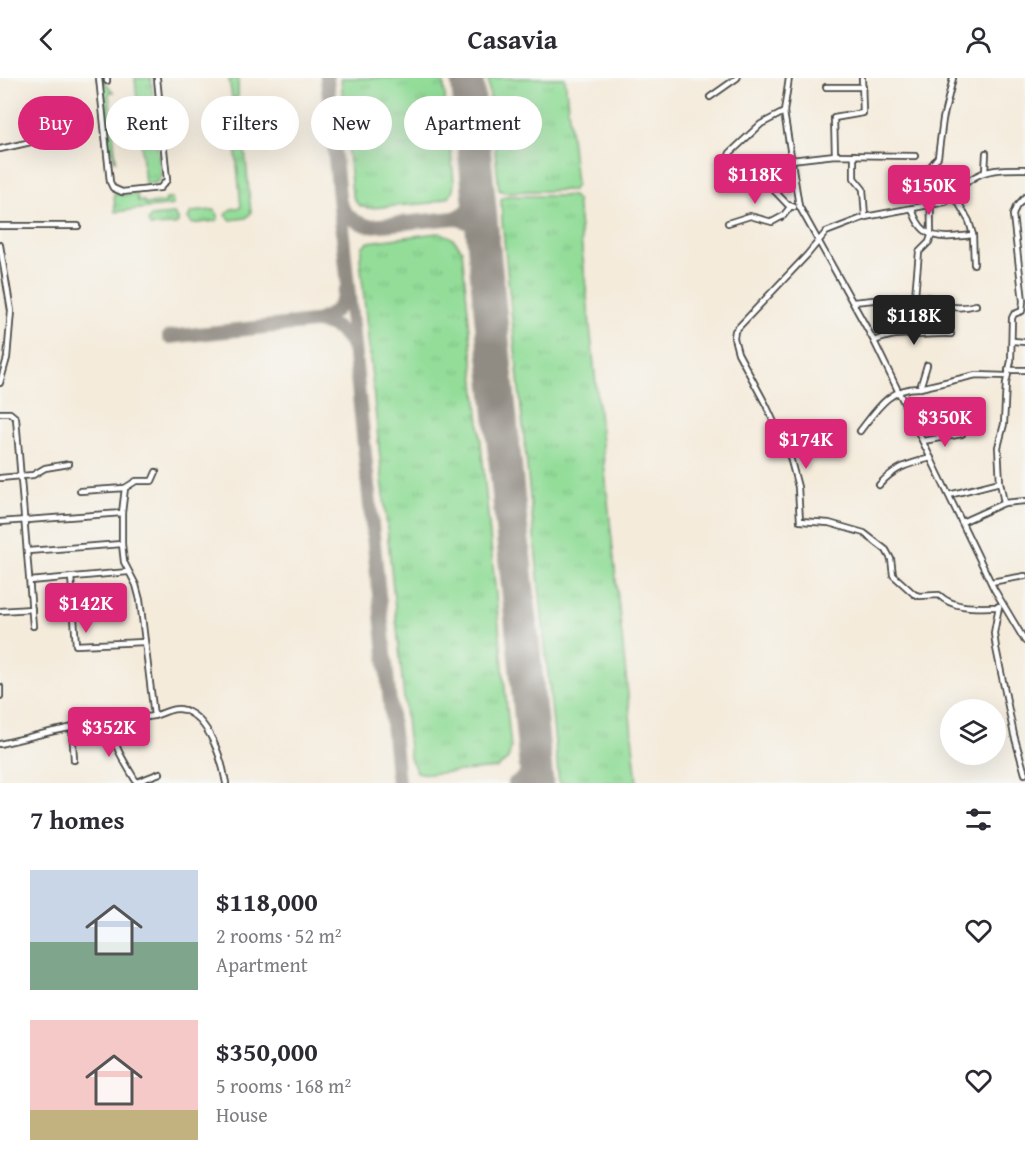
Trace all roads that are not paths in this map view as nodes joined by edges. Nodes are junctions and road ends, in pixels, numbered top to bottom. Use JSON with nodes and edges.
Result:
{"nodes":[{"id":1,"x":99,"y":78,"type":"edge"},
{"id":2,"x":157,"y":78,"type":"edge"},
{"id":3,"x":737,"y":78,"type":"edge"},
{"id":4,"x":789,"y":78,"type":"edge"},
{"id":5,"x":862,"y":78,"type":"edge"},
{"id":6,"x":953,"y":78,"type":"edge"},
{"id":7,"x":826,"y":87,"type":"dead end"},
{"id":8,"x":863,"y":87,"type":"junction"},
{"id":9,"x":710,"y":96,"type":"dead end"},
{"id":10,"x":784,"y":112,"type":"junction"},
{"id":11,"x":18,"y":145,"type":"edge"},
{"id":12,"x":0,"y":149,"type":"edge"},
{"id":13,"x":986,"y":153,"type":"dead end"},
{"id":14,"x":835,"y":155,"type":"junction"},
{"id":15,"x":854,"y":155,"type":"junction"},
{"id":16,"x":915,"y":156,"type":"dead end"},
{"id":17,"x":791,"y":160,"type":"junction"},
{"id":18,"x":1025,"y":169,"type":"edge"},
{"id":19,"x":985,"y":172,"type":"junction"},
{"id":20,"x":721,"y":174,"type":"dead end"},
{"id":21,"x":767,"y":183,"type":"dead end"},
{"id":22,"x":955,"y":197,"type":"junction"},
{"id":23,"x":1025,"y":197,"type":"edge"},
{"id":24,"x":931,"y":205,"type":"junction"},
{"id":25,"x":790,"y":206,"type":"junction"},
{"id":26,"x":799,"y":206,"type":"junction"},
{"id":27,"x":912,"y":209,"type":"junction"},
{"id":28,"x":865,"y":217,"type":"junction"},
{"id":29,"x":728,"y":223,"type":"dead end"},
{"id":30,"x":0,"y":226,"type":"edge"},
{"id":31,"x":78,"y":226,"type":"dead end"},
{"id":32,"x":974,"y":235,"type":"junction"},
{"id":33,"x":931,"y":236,"type":"junction"},
{"id":34,"x":819,"y":240,"type":"junction"},
{"id":35,"x":0,"y":245,"type":"edge"},
{"id":36,"x":1,"y":255,"type":"edge"},
{"id":37,"x":974,"y":264,"type":"dead end"},
{"id":38,"x":1022,"y":267,"type":"edge"},
{"id":39,"x":915,"y":296,"type":"junction"},
{"id":40,"x":853,"y":302,"type":"junction"},
{"id":41,"x":976,"y":305,"type":"dead end"},
{"id":42,"x":951,"y":333,"type":"dead end"},
{"id":43,"x":874,"y":341,"type":"junction"},
{"id":44,"x":1013,"y":341,"type":"junction"},
{"id":45,"x":1025,"y":342,"type":"edge"},
{"id":46,"x":927,"y":365,"type":"dead end"},
{"id":47,"x":1008,"y":370,"type":"junction"},
{"id":48,"x":1025,"y":370,"type":"edge"},
{"id":49,"x":1007,"y":376,"type":"junction"},
{"id":50,"x":0,"y":383,"type":"edge"},
{"id":51,"x":920,"y":388,"type":"junction"},
{"id":52,"x":898,"y":391,"type":"junction"},
{"id":53,"x":0,"y":413,"type":"edge"},
{"id":54,"x":860,"y":431,"type":"dead end"},
{"id":55,"x":962,"y":434,"type":"dead end"},
{"id":56,"x":923,"y":441,"type":"junction"},
{"id":57,"x":932,"y":458,"type":"junction"},
{"id":58,"x":69,"y":464,"type":"dead end"},
{"id":59,"x":156,"y":472,"type":"dead end"},
{"id":60,"x":21,"y":476,"type":"junction"},
{"id":61,"x":0,"y":477,"type":"edge"},
{"id":62,"x":1000,"y":483,"type":"junction"},
{"id":63,"x":879,"y":485,"type":"dead end"},
{"id":64,"x":125,"y":488,"type":"junction"},
{"id":65,"x":80,"y":491,"type":"dead end"},
{"id":66,"x":949,"y":495,"type":"junction"},
{"id":67,"x":1025,"y":501,"type":"edge"},
{"id":68,"x":1004,"y":504,"type":"junction"},
{"id":69,"x":122,"y":513,"type":"junction"},
{"id":70,"x":25,"y":520,"type":"junction"},
{"id":71,"x":0,"y":522,"type":"edge"},
{"id":72,"x":962,"y":522,"type":"junction"},
{"id":73,"x":122,"y":544,"type":"junction"},
{"id":74,"x":28,"y":551,"type":"junction"},
{"id":75,"x":128,"y":572,"type":"junction"},
{"id":76,"x":1025,"y":576,"type":"edge"},
{"id":77,"x":71,"y":577,"type":"junction"},
{"id":78,"x":30,"y":581,"type":"junction"},
{"id":79,"x":991,"y":582,"type":"junction"},
{"id":80,"x":1001,"y":601,"type":"junction"},
{"id":81,"x":999,"y":607,"type":"junction"},
{"id":82,"x":32,"y":609,"type":"junction"},
{"id":83,"x":0,"y":611,"type":"edge"},
{"id":84,"x":33,"y":626,"type":"dead end"},
{"id":85,"x":1024,"y":637,"type":"edge"},
{"id":86,"x":145,"y":642,"type":"junction"},
{"id":87,"x":0,"y":687,"type":"edge"},
{"id":88,"x":0,"y":696,"type":"edge"},
{"id":89,"x":154,"y":716,"type":"junction"},
{"id":90,"x":108,"y":722,"type":"junction"},
{"id":91,"x":72,"y":727,"type":"junction"},
{"id":92,"x":0,"y":744,"type":"edge"},
{"id":93,"x":74,"y":760,"type":"dead end"},
{"id":94,"x":160,"y":773,"type":"dead end"},
{"id":95,"x":1025,"y":774,"type":"edge"},
{"id":96,"x":137,"y":782,"type":"edge"},
{"id":97,"x":226,"y":783,"type":"edge"}],
"edges":[{"from":1,"to":2,"type":"street"},
{"from":3,"to":9,"type":"street"},
{"from":4,"to":10,"type":"street"},
{"from":5,"to":8,"type":"street"},
{"from":6,"to":24,"type":"street"},
{"from":7,"to":8,"type":"street"},
{"from":8,"to":14,"type":"street"},
{"from":10,"to":17,"type":"street"},
{"from":10,"to":20,"type":"street"},
{"from":11,"to":12,"type":"street"},
{"from":13,"to":19,"type":"street"},
{"from":14,"to":15,"type":"street"},
{"from":14,"to":17,"type":"street"},
{"from":15,"to":16,"type":"street"},
{"from":15,"to":28,"type":"street"},
{"from":17,"to":26,"type":"street"},
{"from":18,"to":19,"type":"street"},
{"from":19,"to":22,"type":"street"},
{"from":21,"to":25,"type":"street"},
{"from":22,"to":24,"type":"street"},
{"from":22,"to":32,"type":"street"},
{"from":23,"to":38,"type":"street"},
{"from":24,"to":27,"type":"street"},
{"from":24,"to":33,"type":"street"},
{"from":25,"to":26,"type":"street"},
{"from":25,"to":29,"type":"street"},
{"from":26,"to":34,"type":"street"},
{"from":27,"to":28,"type":"street"},
{"from":27,"to":33,"type":"street"},
{"from":28,"to":34,"type":"street"},
{"from":30,"to":31,"type":"street"},
{"from":32,"to":33,"type":"street"},
{"from":32,"to":37,"type":"street"},
{"from":33,"to":39,"type":"street"},
{"from":34,"to":40,"type":"street"},
{"from":34,"to":81,"type":"street"},
{"from":35,"to":36,"type":"street"},
{"from":36,"to":50,"type":"street"},
{"from":38,"to":44,"type":"street"},
{"from":39,"to":40,"type":"street"},
{"from":39,"to":41,"type":"street"},
{"from":40,"to":43,"type":"street"},
{"from":42,"to":43,"type":"street"},
{"from":43,"to":52,"type":"street"},
{"from":44,"to":45,"type":"street"},
{"from":44,"to":47,"type":"street"},
{"from":46,"to":51,"type":"street"},
{"from":47,"to":48,"type":"street"},
{"from":47,"to":49,"type":"street"},
{"from":49,"to":51,"type":"street"},
{"from":49,"to":62,"type":"street"},
{"from":51,"to":52,"type":"street"},
{"from":52,"to":54,"type":"street"},
{"from":52,"to":56,"type":"street"},
{"from":53,"to":60,"type":"street"},
{"from":55,"to":56,"type":"street"},
{"from":56,"to":57,"type":"street"},
{"from":57,"to":63,"type":"street"},
{"from":57,"to":66,"type":"street"},
{"from":58,"to":60,"type":"street"},
{"from":59,"to":64,"type":"street"},
{"from":60,"to":61,"type":"street"},
{"from":60,"to":70,"type":"street"},
{"from":62,"to":66,"type":"street"},
{"from":62,"to":68,"type":"street"},
{"from":64,"to":65,"type":"street"},
{"from":64,"to":69,"type":"street"},
{"from":66,"to":72,"type":"street"},
{"from":67,"to":68,"type":"street"},
{"from":68,"to":72,"type":"street"},
{"from":69,"to":70,"type":"street"},
{"from":69,"to":73,"type":"street"},
{"from":70,"to":71,"type":"street"},
{"from":70,"to":74,"type":"street"},
{"from":72,"to":79,"type":"street"},
{"from":73,"to":74,"type":"street"},
{"from":73,"to":75,"type":"street"},
{"from":74,"to":78,"type":"street"},
{"from":75,"to":77,"type":"street"},
{"from":75,"to":86,"type":"street"},
{"from":76,"to":79,"type":"street"},
{"from":77,"to":78,"type":"street"},
{"from":77,"to":86,"type":"street"},
{"from":78,"to":82,"type":"street"},
{"from":79,"to":80,"type":"street"},
{"from":80,"to":81,"type":"street"},
{"from":80,"to":85,"type":"street"},
{"from":81,"to":95,"type":"street"},
{"from":82,"to":83,"type":"street"},
{"from":82,"to":84,"type":"street"},
{"from":86,"to":89,"type":"street"},
{"from":87,"to":88,"type":"street"},
{"from":89,"to":90,"type":"street"},
{"from":89,"to":97,"type":"street"},
{"from":90,"to":91,"type":"street"},
{"from":90,"to":96,"type":"street"},
{"from":91,"to":92,"type":"street"},
{"from":91,"to":93,"type":"street"},
{"from":94,"to":96,"type":"street"}]}
